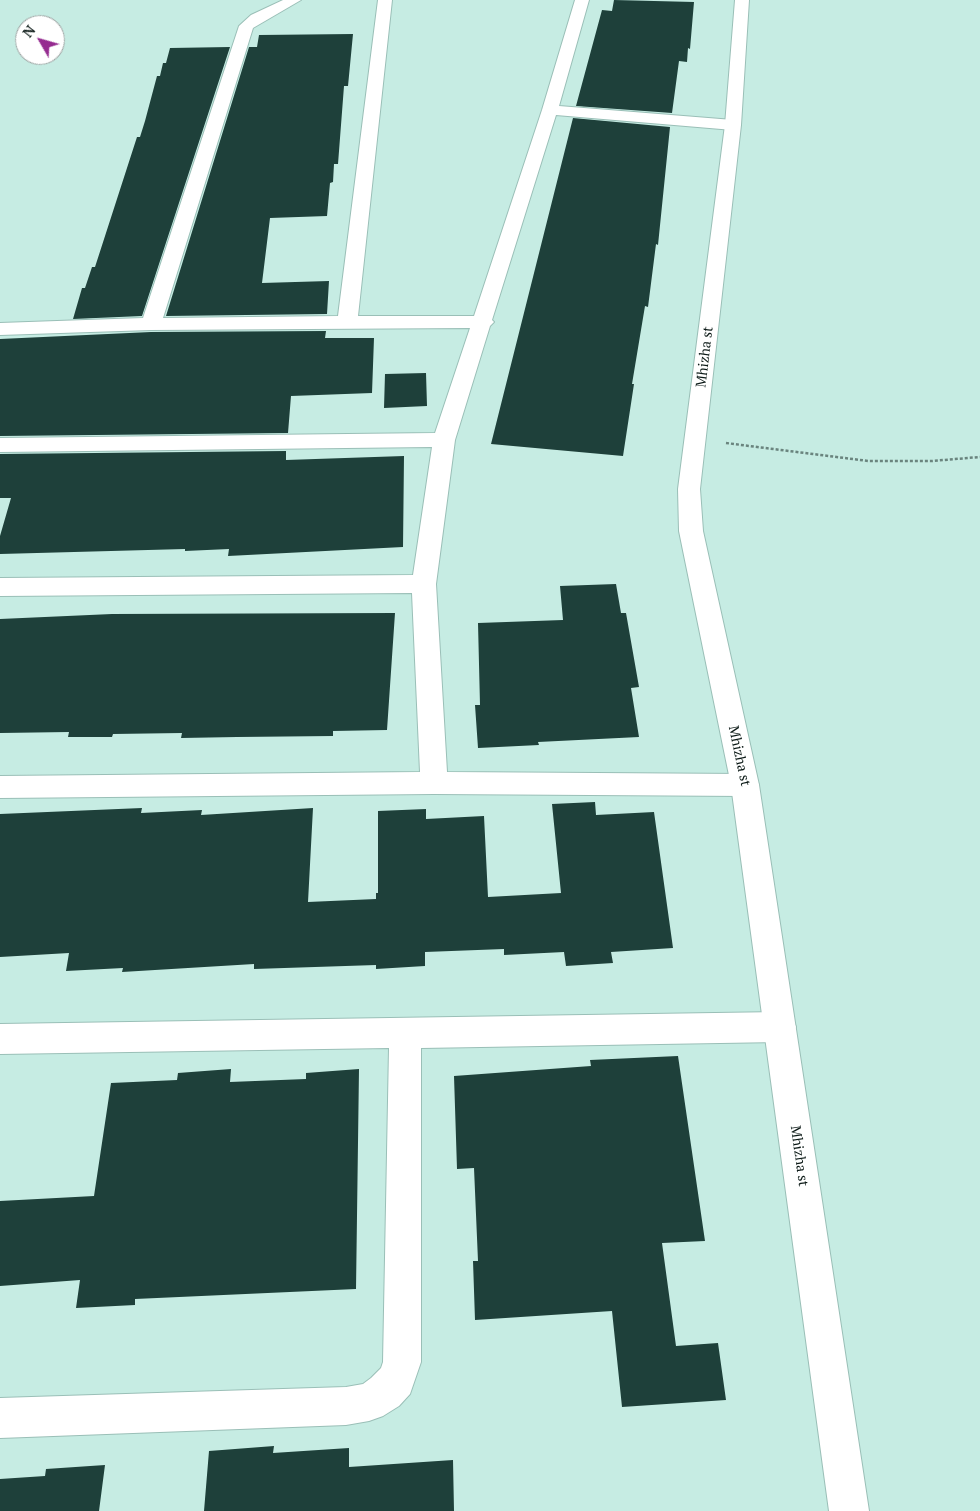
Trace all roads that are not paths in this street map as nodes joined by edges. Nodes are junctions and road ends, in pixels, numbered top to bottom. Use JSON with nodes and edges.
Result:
{"nodes":[{"id":1,"x":294,"y":0,"type":"edge"},
{"id":2,"x":385,"y":0,"type":"edge"},
{"id":3,"x":582,"y":0,"type":"edge"},
{"id":4,"x":742,"y":0,"type":"edge"},
{"id":5,"x":550,"y":110,"type":"junction"},
{"id":6,"x":733,"y":125,"type":"junction"},
{"id":7,"x":347,"y":322,"type":"junction"},
{"id":8,"x":484,"y":322,"type":"junction"},
{"id":9,"x":151,"y":324,"type":"junction"},
{"id":10,"x":0,"y":329,"type":"edge"},
{"id":11,"x":444,"y":440,"type":"junction"},
{"id":12,"x":0,"y":446,"type":"edge"},
{"id":13,"x":424,"y":584,"type":"junction"},
{"id":14,"x":0,"y":587,"type":"edge"},
{"id":15,"x":434,"y":783,"type":"junction"},
{"id":16,"x":745,"y":785,"type":"junction"},
{"id":17,"x":0,"y":787,"type":"edge"},
{"id":18,"x":780,"y":1027,"type":"junction"},
{"id":19,"x":405,"y":1034,"type":"junction"},
{"id":20,"x":0,"y":1040,"type":"edge"},
{"id":21,"x":0,"y":1418,"type":"edge"},
{"id":22,"x":849,"y":1511,"type":"edge"}],
"edges":[{"from":1,"to":9,"type":"street"},
{"from":2,"to":7,"type":"street"},
{"from":3,"to":5,"type":"street"},
{"from":4,"to":6,"type":"street","name":"Mhizha st"},
{"from":5,"to":6,"type":"street"},
{"from":5,"to":8,"type":"street"},
{"from":6,"to":16,"type":"street","name":"Mhizha st"},
{"from":7,"to":8,"type":"street"},
{"from":7,"to":9,"type":"street"},
{"from":8,"to":11,"type":"street"},
{"from":9,"to":10,"type":"street"},
{"from":11,"to":12,"type":"street"},
{"from":11,"to":13,"type":"street"},
{"from":13,"to":14,"type":"street"},
{"from":13,"to":15,"type":"street"},
{"from":15,"to":16,"type":"street"},
{"from":15,"to":17,"type":"street"},
{"from":16,"to":18,"type":"street","name":"Mhizha st"},
{"from":18,"to":19,"type":"street"},
{"from":18,"to":22,"type":"street","name":"Mhizha st"},
{"from":19,"to":20,"type":"street"},
{"from":19,"to":21,"type":"street"}]}
